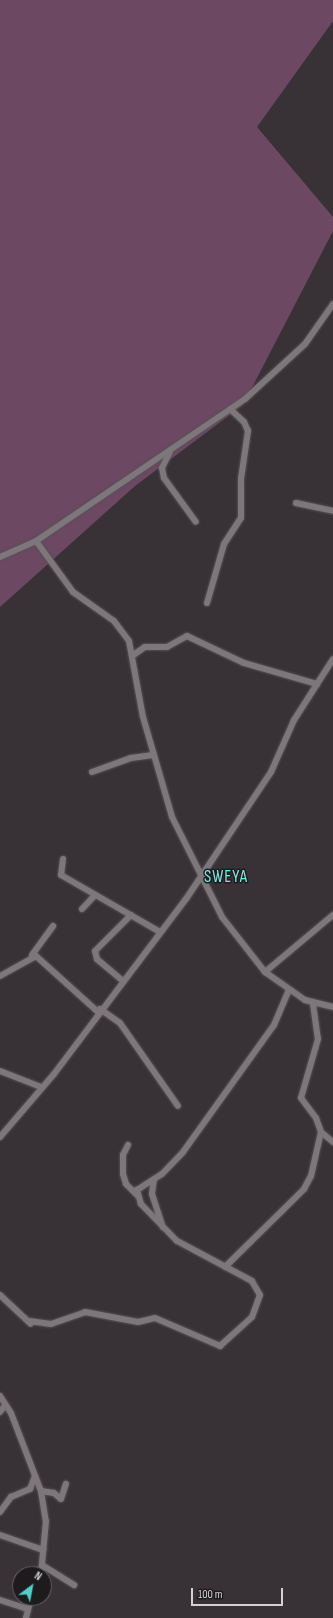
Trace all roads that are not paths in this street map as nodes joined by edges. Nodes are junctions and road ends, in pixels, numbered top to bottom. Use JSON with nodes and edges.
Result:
{"nodes":[{"id":1,"x":333,"y":304,"type":"edge"},
{"id":2,"x":230,"y":409,"type":"junction"},
{"id":3,"x":171,"y":450,"type":"junction"},
{"id":4,"x":296,"y":503,"type":"dead end"},
{"id":5,"x":333,"y":511,"type":"edge"},
{"id":6,"x":196,"y":522,"type":"dead end"},
{"id":7,"x":36,"y":542,"type":"junction"},
{"id":8,"x":0,"y":557,"type":"edge"},
{"id":9,"x":207,"y":603,"type":"dead end"},
{"id":10,"x":132,"y":656,"type":"junction"},
{"id":11,"x":333,"y":659,"type":"edge"},
{"id":12,"x":317,"y":684,"type":"junction"},
{"id":13,"x":153,"y":755,"type":"junction"},
{"id":14,"x":92,"y":772,"type":"dead end"},
{"id":15,"x":62,"y":859,"type":"dead end"},
{"id":16,"x":201,"y":876,"type":"junction"},
{"id":17,"x":94,"y":896,"type":"junction"},
{"id":18,"x":82,"y":909,"type":"dead end"},
{"id":19,"x":131,"y":915,"type":"junction"},
{"id":20,"x":333,"y":915,"type":"edge"},
{"id":21,"x":53,"y":926,"type":"dead end"},
{"id":22,"x":160,"y":932,"type":"junction"},
{"id":23,"x":32,"y":955,"type":"junction"},
{"id":24,"x":265,"y":972,"type":"junction"},
{"id":25,"x":0,"y":976,"type":"edge"},
{"id":26,"x":123,"y":980,"type":"junction"},
{"id":27,"x":288,"y":990,"type":"junction"},
{"id":28,"x":313,"y":1004,"type":"junction"},
{"id":29,"x":333,"y":1007,"type":"edge"},
{"id":30,"x":99,"y":1010,"type":"junction"},
{"id":31,"x":0,"y":1071,"type":"edge"},
{"id":32,"x":41,"y":1087,"type":"junction"},
{"id":33,"x":178,"y":1106,"type":"dead end"},
{"id":34,"x":321,"y":1132,"type":"junction"},
{"id":35,"x":0,"y":1137,"type":"edge"},
{"id":36,"x":333,"y":1142,"type":"edge"},
{"id":37,"x":128,"y":1145,"type":"dead end"},
{"id":38,"x":154,"y":1179,"type":"junction"},
{"id":39,"x":137,"y":1195,"type":"junction"},
{"id":40,"x":164,"y":1230,"type":"junction"},
{"id":41,"x":224,"y":1267,"type":"junction"},
{"id":42,"x":0,"y":1295,"type":"edge"},
{"id":43,"x":0,"y":1396,"type":"edge"},
{"id":44,"x":5,"y":1405,"type":"junction"},
{"id":45,"x":0,"y":1412,"type":"edge"},
{"id":46,"x":35,"y":1473,"type":"junction"},
{"id":47,"x":66,"y":1484,"type":"dead end"},
{"id":48,"x":41,"y":1491,"type":"junction"},
{"id":49,"x":0,"y":1512,"type":"edge"},
{"id":50,"x":0,"y":1535,"type":"edge"},
{"id":51,"x":43,"y":1550,"type":"junction"},
{"id":52,"x":42,"y":1565,"type":"joint"},
{"id":53,"x":74,"y":1585,"type":"dead end"},
{"id":54,"x":0,"y":1600,"type":"edge"},
{"id":55,"x":28,"y":1606,"type":"edge"},
{"id":56,"x":27,"y":1609,"type":"junction"},
{"id":57,"x":26,"y":1618,"type":"edge"}],
"edges":[{"from":1,"to":2,"type":"street"},
{"from":2,"to":3,"type":"street"},
{"from":2,"to":9,"type":"street"},
{"from":3,"to":6,"type":"street"},
{"from":3,"to":7,"type":"street"},
{"from":4,"to":5,"type":"street"},
{"from":7,"to":8,"type":"street"},
{"from":7,"to":10,"type":"street"},
{"from":10,"to":12,"type":"street"},
{"from":10,"to":13,"type":"street"},
{"from":11,"to":12,"type":"street"},
{"from":12,"to":16,"type":"street"},
{"from":13,"to":14,"type":"street"},
{"from":13,"to":16,"type":"street"},
{"from":15,"to":17,"type":"street"},
{"from":16,"to":22,"type":"street"},
{"from":16,"to":24,"type":"street"},
{"from":17,"to":18,"type":"street"},
{"from":17,"to":19,"type":"street"},
{"from":19,"to":22,"type":"street"},
{"from":19,"to":26,"type":"street"},
{"from":20,"to":24,"type":"street"},
{"from":21,"to":23,"type":"street"},
{"from":22,"to":26,"type":"street"},
{"from":23,"to":25,"type":"street"},
{"from":23,"to":30,"type":"street"},
{"from":24,"to":27,"type":"street"},
{"from":26,"to":30,"type":"street"},
{"from":27,"to":28,"type":"street"},
{"from":27,"to":38,"type":"street"},
{"from":28,"to":29,"type":"street"},
{"from":28,"to":34,"type":"street"},
{"from":30,"to":32,"type":"street"},
{"from":30,"to":33,"type":"street"},
{"from":31,"to":32,"type":"street"},
{"from":32,"to":35,"type":"street"},
{"from":34,"to":36,"type":"street"},
{"from":34,"to":41,"type":"street"},
{"from":37,"to":39,"type":"street"},
{"from":38,"to":39,"type":"street"},
{"from":38,"to":40,"type":"street"},
{"from":39,"to":40,"type":"street"},
{"from":40,"to":41,"type":"street"},
{"from":41,"to":42,"type":"street"},
{"from":43,"to":44,"type":"street"},
{"from":44,"to":45,"type":"street"},
{"from":44,"to":46,"type":"street"},
{"from":46,"to":48,"type":"street"},
{"from":46,"to":49,"type":"street"},
{"from":47,"to":48,"type":"street"},
{"from":48,"to":51,"type":"street"},
{"from":50,"to":51,"type":"street"},
{"from":51,"to":52,"type":"street"},
{"from":52,"to":53,"type":"street"},
{"from":54,"to":56,"type":"street"},
{"from":55,"to":56,"type":"street"},
{"from":56,"to":57,"type":"street"}]}
